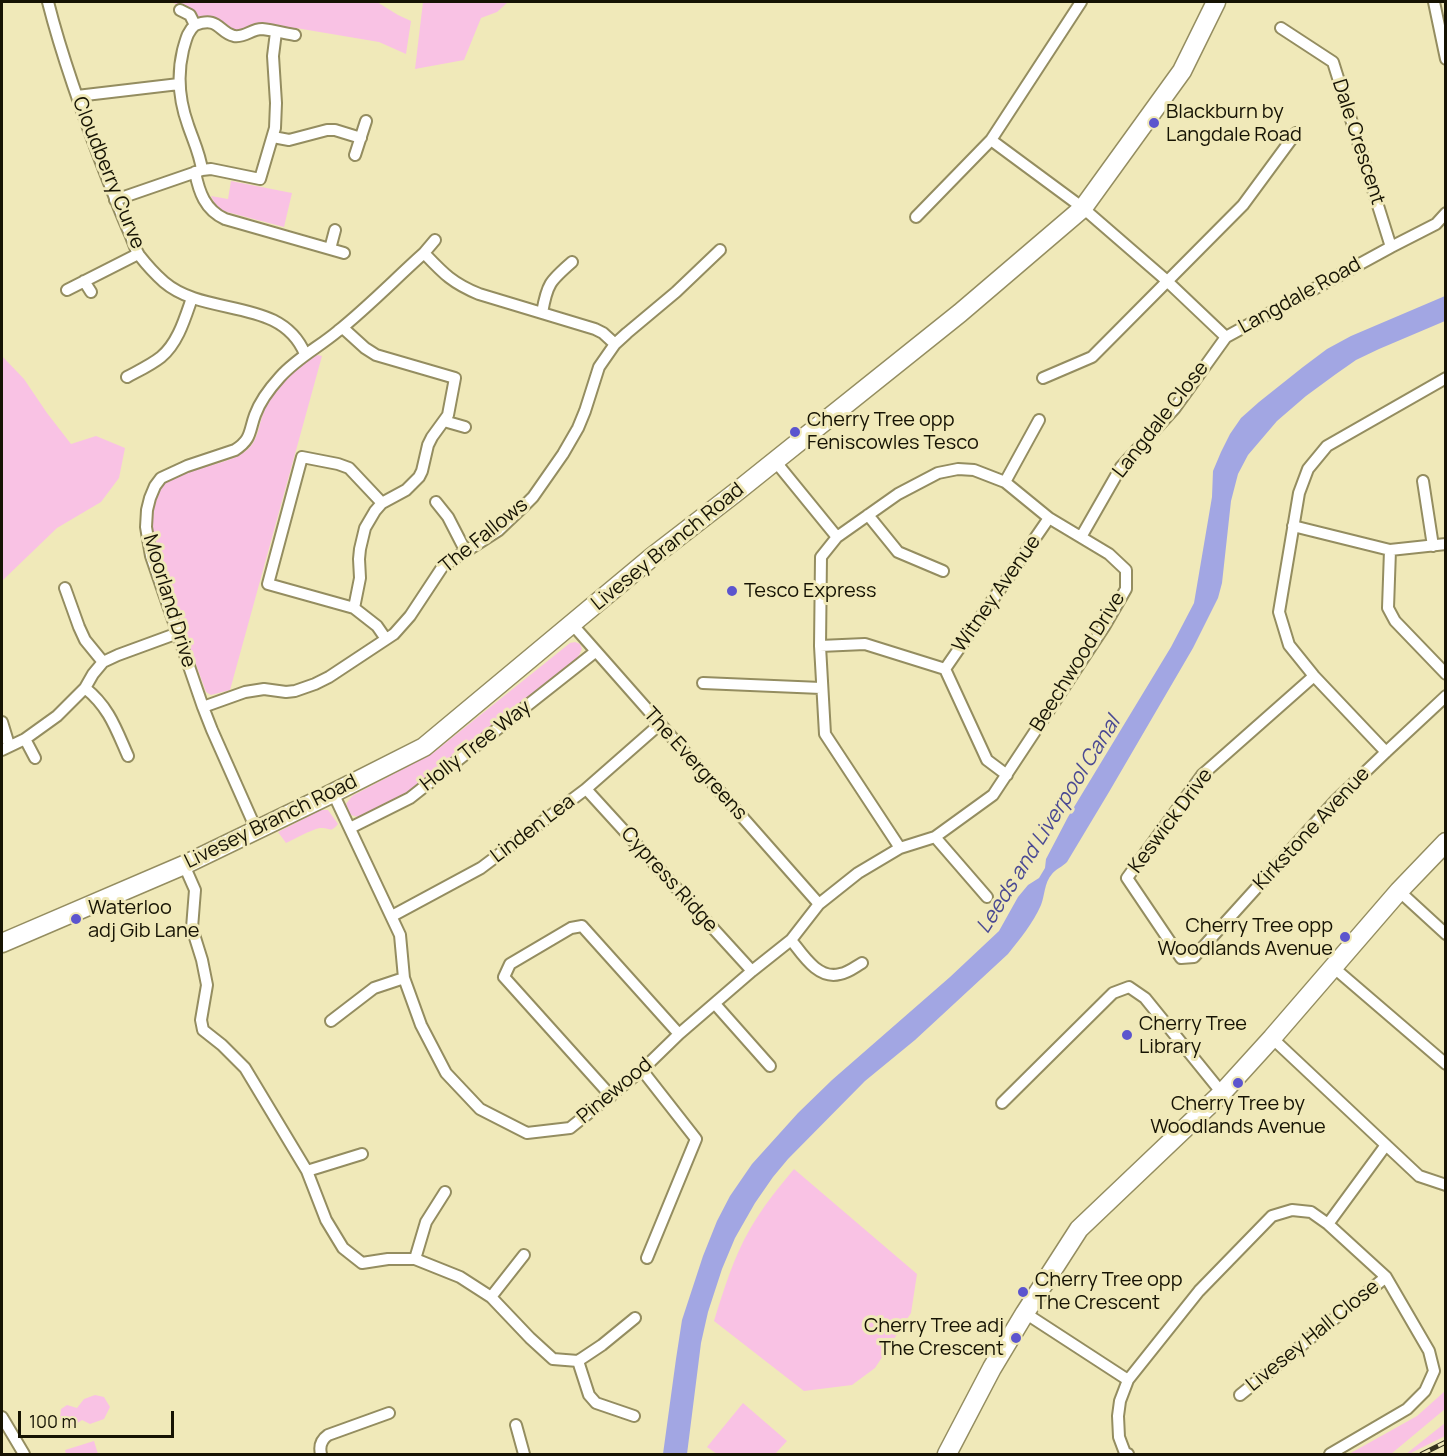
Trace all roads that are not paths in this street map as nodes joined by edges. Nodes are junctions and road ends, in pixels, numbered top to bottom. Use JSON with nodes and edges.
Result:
{"nodes":[{"id":1,"x":48,"y":2,"type":"edge"},
{"id":2,"x":1082,"y":2,"type":"edge"},
{"id":3,"x":1216,"y":2,"type":"edge"},
{"id":4,"x":1434,"y":2,"type":"edge"},
{"id":5,"x":180,"y":10,"type":"dead end"},
{"id":6,"x":195,"y":25,"type":"junction"},
{"id":7,"x":1281,"y":28,"type":"dead end"},
{"id":8,"x":276,"y":32,"type":"junction"},
{"id":9,"x":295,"y":35,"type":"dead end"},
{"id":10,"x":1446,"y":58,"type":"edge"},
{"id":11,"x":179,"y":84,"type":"junction"},
{"id":12,"x":77,"y":96,"type":"junction"},
{"id":13,"x":366,"y":121,"type":"dead end"},
{"id":14,"x":1296,"y":133,"type":"dead end"},
{"id":15,"x":273,"y":137,"type":"junction"},
{"id":16,"x":361,"y":138,"type":"junction"},
{"id":17,"x":991,"y":140,"type":"junction"},
{"id":18,"x":355,"y":155,"type":"dead end"},
{"id":19,"x":199,"y":171,"type":"junction"},
{"id":20,"x":115,"y":200,"type":"junction"},
{"id":21,"x":1083,"y":208,"type":"junction"},
{"id":22,"x":1446,"y":213,"type":"edge"},
{"id":23,"x":916,"y":217,"type":"dead end"},
{"id":24,"x":335,"y":230,"type":"dead end"},
{"id":25,"x":435,"y":240,"type":"dead end"},
{"id":26,"x":1391,"y":247,"type":"junction"},
{"id":27,"x":330,"y":249,"type":"junction"},
{"id":28,"x":720,"y":250,"type":"dead end"},
{"id":29,"x":344,"y":253,"type":"dead end"},
{"id":30,"x":424,"y":253,"type":"junction"},
{"id":31,"x":138,"y":254,"type":"junction"},
{"id":32,"x":572,"y":262,"type":"dead end"},
{"id":33,"x":1166,"y":280,"type":"junction"},
{"id":34,"x":84,"y":281,"type":"junction"},
{"id":35,"x":67,"y":290,"type":"dead end"},
{"id":36,"x":91,"y":292,"type":"dead end"},
{"id":37,"x":192,"y":298,"type":"junction"},
{"id":38,"x":542,"y":313,"type":"junction"},
{"id":39,"x":343,"y":328,"type":"junction"},
{"id":40,"x":1226,"y":337,"type":"junction"},
{"id":41,"x":615,"y":344,"type":"junction"},
{"id":42,"x":305,"y":354,"type":"junction"},
{"id":43,"x":127,"y":377,"type":"dead end"},
{"id":44,"x":1043,"y":378,"type":"dead end"},
{"id":45,"x":1446,"y":378,"type":"edge"},
{"id":46,"x":1039,"y":420,"type":"dead end"},
{"id":47,"x":444,"y":422,"type":"junction"},
{"id":48,"x":465,"y":427,"type":"dead end"},
{"id":49,"x":775,"y":461,"type":"junction"},
{"id":50,"x":1423,"y":481,"type":"dead end"},
{"id":51,"x":1005,"y":482,"type":"junction"},
{"id":52,"x":436,"y":502,"type":"dead end"},
{"id":53,"x":382,"y":503,"type":"junction"},
{"id":54,"x":868,"y":515,"type":"junction"},
{"id":55,"x":1049,"y":518,"type":"junction"},
{"id":56,"x":1293,"y":526,"type":"junction"},
{"id":57,"x":837,"y":537,"type":"junction"},
{"id":58,"x":1081,"y":537,"type":"junction"},
{"id":59,"x":1446,"y":544,"type":"edge"},
{"id":60,"x":1433,"y":546,"type":"junction"},
{"id":61,"x":1390,"y":550,"type":"junction"},
{"id":62,"x":465,"y":552,"type":"junction"},
{"id":63,"x":943,"y":571,"type":"dead end"},
{"id":64,"x":65,"y":588,"type":"dead end"},
{"id":65,"x":354,"y":608,"type":"junction"},
{"id":66,"x":572,"y":624,"type":"junction"},
{"id":67,"x":178,"y":633,"type":"junction"},
{"id":68,"x":386,"y":639,"type":"junction"},
{"id":69,"x":819,"y":646,"type":"junction"},
{"id":70,"x":595,"y":652,"type":"junction"},
{"id":71,"x":103,"y":662,"type":"junction"},
{"id":72,"x":945,"y":669,"type":"junction"},
{"id":73,"x":1446,"y":674,"type":"edge"},
{"id":74,"x":1314,"y":676,"type":"junction"},
{"id":75,"x":703,"y":683,"type":"dead end"},
{"id":76,"x":85,"y":688,"type":"junction"},
{"id":77,"x":821,"y":688,"type":"junction"},
{"id":78,"x":1446,"y":696,"type":"edge"},
{"id":79,"x":203,"y":707,"type":"junction"},
{"id":80,"x":2,"y":722,"type":"edge"},
{"id":81,"x":660,"y":724,"type":"junction"},
{"id":82,"x":25,"y":739,"type":"junction"},
{"id":83,"x":5,"y":748,"type":"edge"},
{"id":84,"x":1386,"y":752,"type":"junction"},
{"id":85,"x":128,"y":756,"type":"dead end"},
{"id":86,"x":35,"y":758,"type":"dead end"},
{"id":87,"x":1007,"y":775,"type":"junction"},
{"id":88,"x":586,"y":789,"type":"junction"},
{"id":89,"x":333,"y":793,"type":"junction"},
{"id":90,"x":350,"y":828,"type":"junction"},
{"id":91,"x":256,"y":830,"type":"junction"},
{"id":92,"x":935,"y":837,"type":"junction"},
{"id":93,"x":1446,"y":842,"type":"edge"},
{"id":94,"x":900,"y":849,"type":"junction"},
{"id":95,"x":184,"y":865,"type":"junction"},
{"id":96,"x":858,"y":873,"type":"joint"},
{"id":97,"x":1399,"y":891,"type":"junction"},
{"id":98,"x":987,"y":897,"type":"dead end"},
{"id":99,"x":819,"y":904,"type":"junction"},
{"id":100,"x":392,"y":916,"type":"junction"},
{"id":101,"x":1446,"y":934,"type":"edge"},
{"id":102,"x":791,"y":940,"type":"junction"},
{"id":103,"x":2,"y":943,"type":"edge"},
{"id":104,"x":1180,"y":958,"type":"joint"},
{"id":105,"x":862,"y":963,"type":"dead end"},
{"id":106,"x":1333,"y":967,"type":"junction"},
{"id":107,"x":752,"y":971,"type":"junction"},
{"id":108,"x":404,"y":978,"type":"junction"},
{"id":109,"x":715,"y":1004,"type":"junction"},
{"id":110,"x":330,"y":1021,"type":"dead end"},
{"id":111,"x":679,"y":1034,"type":"junction"},
{"id":112,"x":1272,"y":1038,"type":"junction"},
{"id":113,"x":1446,"y":1064,"type":"edge"},
{"id":114,"x":770,"y":1066,"type":"dead end"},
{"id":115,"x":642,"y":1070,"type":"junction"},
{"id":116,"x":1222,"y":1093,"type":"junction"},
{"id":117,"x":611,"y":1096,"type":"junction"},
{"id":118,"x":1002,"y":1103,"type":"dead end"},
{"id":119,"x":1386,"y":1145,"type":"junction"},
{"id":120,"x":362,"y":1154,"type":"dead end"},
{"id":121,"x":307,"y":1171,"type":"junction"},
{"id":122,"x":1446,"y":1185,"type":"edge"},
{"id":123,"x":445,"y":1192,"type":"dead end"},
{"id":124,"x":1328,"y":1224,"type":"junction"},
{"id":125,"x":524,"y":1255,"type":"dead end"},
{"id":126,"x":647,"y":1258,"type":"dead end"},
{"id":127,"x":416,"y":1259,"type":"junction"},
{"id":128,"x":1386,"y":1277,"type":"junction"},
{"id":129,"x":491,"y":1297,"type":"junction"},
{"id":130,"x":1024,"y":1313,"type":"junction"},
{"id":131,"x":635,"y":1318,"type":"dead end"},
{"id":132,"x":578,"y":1361,"type":"junction"},
{"id":133,"x":1128,"y":1380,"type":"junction"},
{"id":134,"x":1240,"y":1395,"type":"dead end"},
{"id":135,"x":389,"y":1413,"type":"dead end"},
{"id":136,"x":634,"y":1416,"type":"dead end"},
{"id":137,"x":2,"y":1417,"type":"edge"},
{"id":138,"x":516,"y":1425,"type":"dead end"},
{"id":139,"x":24,"y":1455,"type":"edge"},
{"id":140,"x":321,"y":1455,"type":"edge"},
{"id":141,"x":524,"y":1455,"type":"edge"},
{"id":142,"x":947,"y":1455,"type":"edge"},
{"id":143,"x":1128,"y":1455,"type":"edge"},
{"id":144,"x":1330,"y":1455,"type":"edge"}],
"edges":[{"from":1,"to":12,"type":"street","name":"Cloudberry Curve"},
{"from":2,"to":17,"type":"street"},
{"from":3,"to":21,"type":"main road","name":"Livesey Branch Road"},
{"from":4,"to":10,"type":"street"},
{"from":5,"to":6,"type":"street"},
{"from":6,"to":8,"type":"street"},
{"from":6,"to":11,"type":"street"},
{"from":7,"to":26,"type":"street","name":"Dale Crescent"},
{"from":8,"to":9,"type":"street"},
{"from":8,"to":15,"type":"street"},
{"from":11,"to":12,"type":"street"},
{"from":11,"to":19,"type":"street"},
{"from":12,"to":20,"type":"street","name":"Cloudberry Curve"},
{"from":13,"to":16,"type":"street"},
{"from":14,"to":33,"type":"street"},
{"from":15,"to":16,"type":"street"},
{"from":15,"to":19,"type":"street"},
{"from":16,"to":18,"type":"street"},
{"from":17,"to":21,"type":"street","name":"Langdale Road"},
{"from":17,"to":23,"type":"street"},
{"from":19,"to":20,"type":"street"},
{"from":19,"to":27,"type":"street"},
{"from":20,"to":31,"type":"street","name":"Cloudberry Curve"},
{"from":21,"to":33,"type":"street","name":"Langdale Road"},
{"from":21,"to":49,"type":"main road","name":"Livesey Branch Road"},
{"from":22,"to":26,"type":"street","name":"Langdale Road"},
{"from":24,"to":27,"type":"street"},
{"from":25,"to":30,"type":"street","name":"Moorland Drive"},
{"from":26,"to":40,"type":"street","name":"Langdale Road"},
{"from":27,"to":29,"type":"street"},
{"from":28,"to":41,"type":"street","name":"The Fallows"},
{"from":30,"to":38,"type":"street"},
{"from":30,"to":39,"type":"street","name":"Moorland Drive"},
{"from":31,"to":34,"type":"street"},
{"from":31,"to":37,"type":"street","name":"Cloudberry Curve"},
{"from":32,"to":38,"type":"street"},
{"from":33,"to":40,"type":"street","name":"Langdale Road"},
{"from":33,"to":44,"type":"street"},
{"from":34,"to":35,"type":"street"},
{"from":34,"to":36,"type":"street"},
{"from":37,"to":42,"type":"street","name":"Cloudberry Curve"},
{"from":37,"to":43,"type":"street"},
{"from":38,"to":41,"type":"street"},
{"from":39,"to":42,"type":"street","name":"Moorland Drive"},
{"from":39,"to":47,"type":"street"},
{"from":40,"to":58,"type":"street","name":"Langdale Close"},
{"from":41,"to":62,"type":"street","name":"The Fallows"},
{"from":42,"to":67,"type":"street","name":"Moorland Drive"},
{"from":45,"to":56,"type":"street"},
{"from":46,"to":51,"type":"street"},
{"from":47,"to":48,"type":"street"},
{"from":47,"to":53,"type":"street"},
{"from":49,"to":57,"type":"street"},
{"from":49,"to":66,"type":"main road","name":"Livesey Branch Road"},
{"from":50,"to":60,"type":"street"},
{"from":51,"to":54,"type":"street","name":"Beechwood Drive"},
{"from":51,"to":55,"type":"street","name":"Beechwood Drive"},
{"from":52,"to":62,"type":"street"},
{"from":53,"to":65,"type":"street"},
{"from":53,"to":65,"type":"street"},
{"from":54,"to":57,"type":"street","name":"Beechwood Drive"},
{"from":54,"to":63,"type":"street"},
{"from":55,"to":58,"type":"street","name":"Beechwood Drive"},
{"from":55,"to":72,"type":"street","name":"Witney Avenue"},
{"from":56,"to":61,"type":"street"},
{"from":56,"to":74,"type":"street"},
{"from":57,"to":69,"type":"street","name":"Beechwood Drive"},
{"from":58,"to":87,"type":"street","name":"Beechwood Drive"},
{"from":59,"to":60,"type":"street"},
{"from":60,"to":61,"type":"street"},
{"from":61,"to":73,"type":"street"},
{"from":62,"to":68,"type":"street","name":"The Fallows"},
{"from":64,"to":71,"type":"street"},
{"from":65,"to":68,"type":"street"},
{"from":66,"to":70,"type":"street","name":"The Evergreens"},
{"from":66,"to":89,"type":"main road","name":"Livesey Branch Road"},
{"from":67,"to":71,"type":"street"},
{"from":67,"to":79,"type":"street","name":"Moorland Drive"},
{"from":68,"to":79,"type":"street","name":"The Fallows"},
{"from":69,"to":72,"type":"street"},
{"from":69,"to":77,"type":"street","name":"Beechwood Drive"},
{"from":70,"to":81,"type":"street","name":"The Evergreens"},
{"from":70,"to":90,"type":"street","name":"Holly Tree Way"},
{"from":71,"to":76,"type":"street"},
{"from":72,"to":87,"type":"street"},
{"from":74,"to":84,"type":"street"},
{"from":74,"to":104,"type":"street","name":"Keswick Drive"},
{"from":75,"to":77,"type":"street"},
{"from":76,"to":82,"type":"street"},
{"from":76,"to":85,"type":"street"},
{"from":77,"to":94,"type":"street","name":"Beechwood Drive"},
{"from":78,"to":84,"type":"street","name":"Kirkstone Avenue"},
{"from":79,"to":91,"type":"street","name":"Moorland Drive"},
{"from":80,"to":83,"type":"street"},
{"from":81,"to":88,"type":"street","name":"Linden Lea"},
{"from":81,"to":99,"type":"street","name":"The Evergreens"},
{"from":82,"to":83,"type":"street"},
{"from":82,"to":86,"type":"street"},
{"from":84,"to":104,"type":"street","name":"Kirkstone Avenue"},
{"from":87,"to":92,"type":"street","name":"Beechwood Drive"},
{"from":88,"to":100,"type":"street","name":"Linden Lea"},
{"from":88,"to":107,"type":"street","name":"Cypress Ridge"},
{"from":89,"to":90,"type":"street","name":"Pinewood"},
{"from":89,"to":91,"type":"main road","name":"Livesey Branch Road"},
{"from":90,"to":100,"type":"street","name":"Pinewood"},
{"from":91,"to":95,"type":"main road","name":"Livesey Branch Road"},
{"from":92,"to":94,"type":"street","name":"Beechwood Drive"},
{"from":92,"to":98,"type":"street"},
{"from":93,"to":97,"type":"main road"},
{"from":94,"to":96,"type":"street","name":"Beechwood Drive"},
{"from":95,"to":103,"type":"main road","name":"Livesey Branch Road"},
{"from":95,"to":121,"type":"street"},
{"from":96,"to":99,"type":"street","name":"Pinewood"},
{"from":97,"to":101,"type":"street"},
{"from":97,"to":106,"type":"main road"},
{"from":99,"to":102,"type":"street","name":"Pinewood"},
{"from":100,"to":108,"type":"street","name":"Pinewood"},
{"from":102,"to":105,"type":"street"},
{"from":102,"to":107,"type":"street","name":"Pinewood"},
{"from":106,"to":112,"type":"main road"},
{"from":106,"to":113,"type":"street"},
{"from":107,"to":109,"type":"street","name":"Pinewood"},
{"from":108,"to":110,"type":"street"},
{"from":108,"to":117,"type":"street","name":"Pinewood"},
{"from":109,"to":111,"type":"street","name":"Pinewood"},
{"from":109,"to":114,"type":"street"},
{"from":111,"to":115,"type":"street","name":"Pinewood"},
{"from":111,"to":117,"type":"street"},
{"from":112,"to":116,"type":"main road"},
{"from":112,"to":119,"type":"street"},
{"from":115,"to":117,"type":"street","name":"Pinewood"},
{"from":115,"to":126,"type":"street"},
{"from":116,"to":118,"type":"street"},
{"from":116,"to":130,"type":"main road"},
{"from":119,"to":122,"type":"street"},
{"from":119,"to":124,"type":"street"},
{"from":120,"to":121,"type":"street"},
{"from":121,"to":127,"type":"street"},
{"from":123,"to":127,"type":"street"},
{"from":124,"to":128,"type":"street"},
{"from":124,"to":133,"type":"street"},
{"from":125,"to":129,"type":"street"},
{"from":127,"to":129,"type":"street"},
{"from":128,"to":134,"type":"street","name":"Livesey Hall Close"},
{"from":128,"to":144,"type":"street"},
{"from":129,"to":132,"type":"street"},
{"from":130,"to":133,"type":"street"},
{"from":130,"to":142,"type":"main road"},
{"from":131,"to":132,"type":"street"},
{"from":132,"to":136,"type":"street"},
{"from":133,"to":143,"type":"street"},
{"from":135,"to":140,"type":"street"},
{"from":137,"to":139,"type":"street"},
{"from":138,"to":141,"type":"street"}]}
